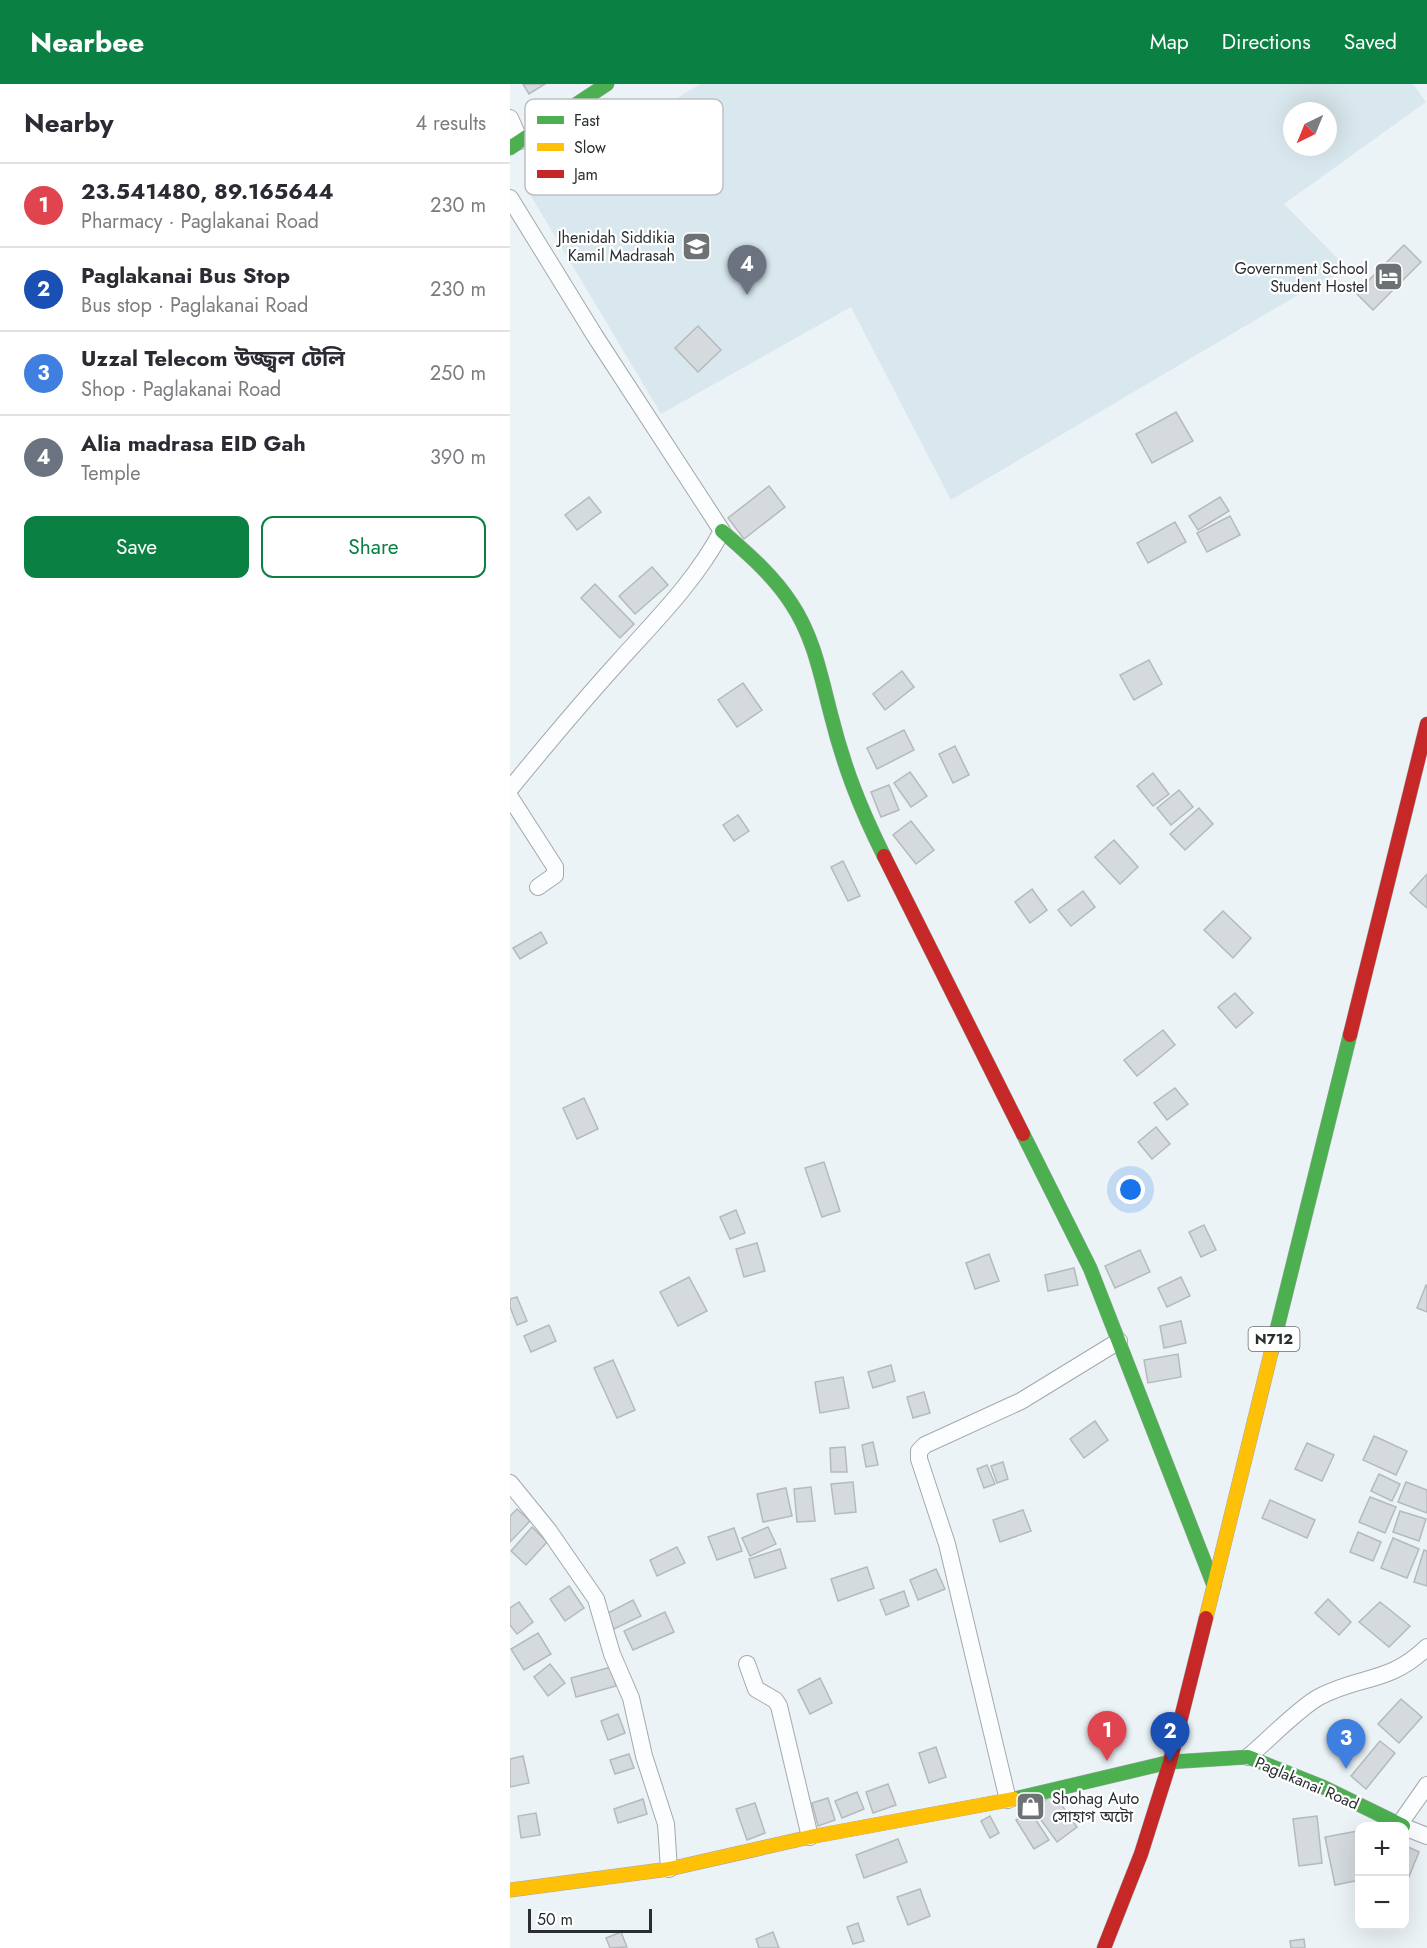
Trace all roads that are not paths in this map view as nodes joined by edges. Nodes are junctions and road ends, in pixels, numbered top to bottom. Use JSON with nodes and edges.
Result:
{"nodes":[{"id":1,"x":607,"y":84,"type":"edge"},
{"id":2,"x":584,"y":99,"type":"edge"},
{"id":3,"x":510,"y":118,"type":"edge"},
{"id":4,"x":515,"y":144,"type":"edge"},
{"id":5,"x":510,"y":198,"type":"edge"},
{"id":6,"x":722,"y":531,"type":"junction"},
{"id":7,"x":1427,"y":724,"type":"edge"},
{"id":8,"x":510,"y":789,"type":"edge"},
{"id":9,"x":510,"y":797,"type":"edge"},
{"id":10,"x":538,"y":887,"type":"dead end"},
{"id":11,"x":1119,"y":1341,"type":"junction"},
{"id":12,"x":510,"y":1483,"type":"edge"},
{"id":13,"x":1214,"y":1586,"type":"junction"},
{"id":14,"x":1427,"y":1647,"type":"edge"},
{"id":15,"x":747,"y":1664,"type":"dead end"},
{"id":16,"x":1248,"y":1757,"type":"junction"},
{"id":17,"x":1170,"y":1762,"type":"junction"},
{"id":18,"x":1427,"y":1785,"type":"edge"},
{"id":19,"x":1008,"y":1800,"type":"junction"},
{"id":20,"x":1394,"y":1822,"type":"edge"},
{"id":21,"x":1404,"y":1822,"type":"edge"},
{"id":22,"x":1409,"y":1829,"type":"edge"},
{"id":23,"x":1427,"y":1836,"type":"edge"},
{"id":24,"x":810,"y":1837,"type":"junction"},
{"id":25,"x":669,"y":1869,"type":"junction"},
{"id":26,"x":510,"y":1890,"type":"edge"},
{"id":27,"x":1104,"y":1948,"type":"edge"}],
"edges":[{"from":1,"to":2,"type":"main road"},
{"from":3,"to":4,"type":"street"},
{"from":5,"to":6,"type":"street"},
{"from":6,"to":8,"type":"street"},
{"from":6,"to":11,"type":"main road"},
{"from":7,"to":13,"type":"main road","number":"N712"},
{"from":9,"to":10,"type":"street"},
{"from":11,"to":13,"type":"main road"},
{"from":11,"to":19,"type":"street"},
{"from":12,"to":25,"type":"street"},
{"from":13,"to":17,"type":"main road","number":"N712"},
{"from":14,"to":16,"type":"street"},
{"from":15,"to":24,"type":"street"},
{"from":16,"to":17,"type":"main road","name":"Paglakanai Road"},
{"from":16,"to":20,"type":"main road","name":"Paglakanai Road"},
{"from":17,"to":19,"type":"main road","name":"Paglakanai Road"},
{"from":17,"to":27,"type":"main road","number":"N712"},
{"from":18,"to":21,"type":"street"},
{"from":19,"to":24,"type":"main road","name":"Paglakanai Road"},
{"from":22,"to":23,"type":"street","name":"Paglakanai Road"},
{"from":24,"to":25,"type":"main road","name":"Paglakanai Road"},
{"from":25,"to":26,"type":"main road","name":"Paglakanai Road"}]}
